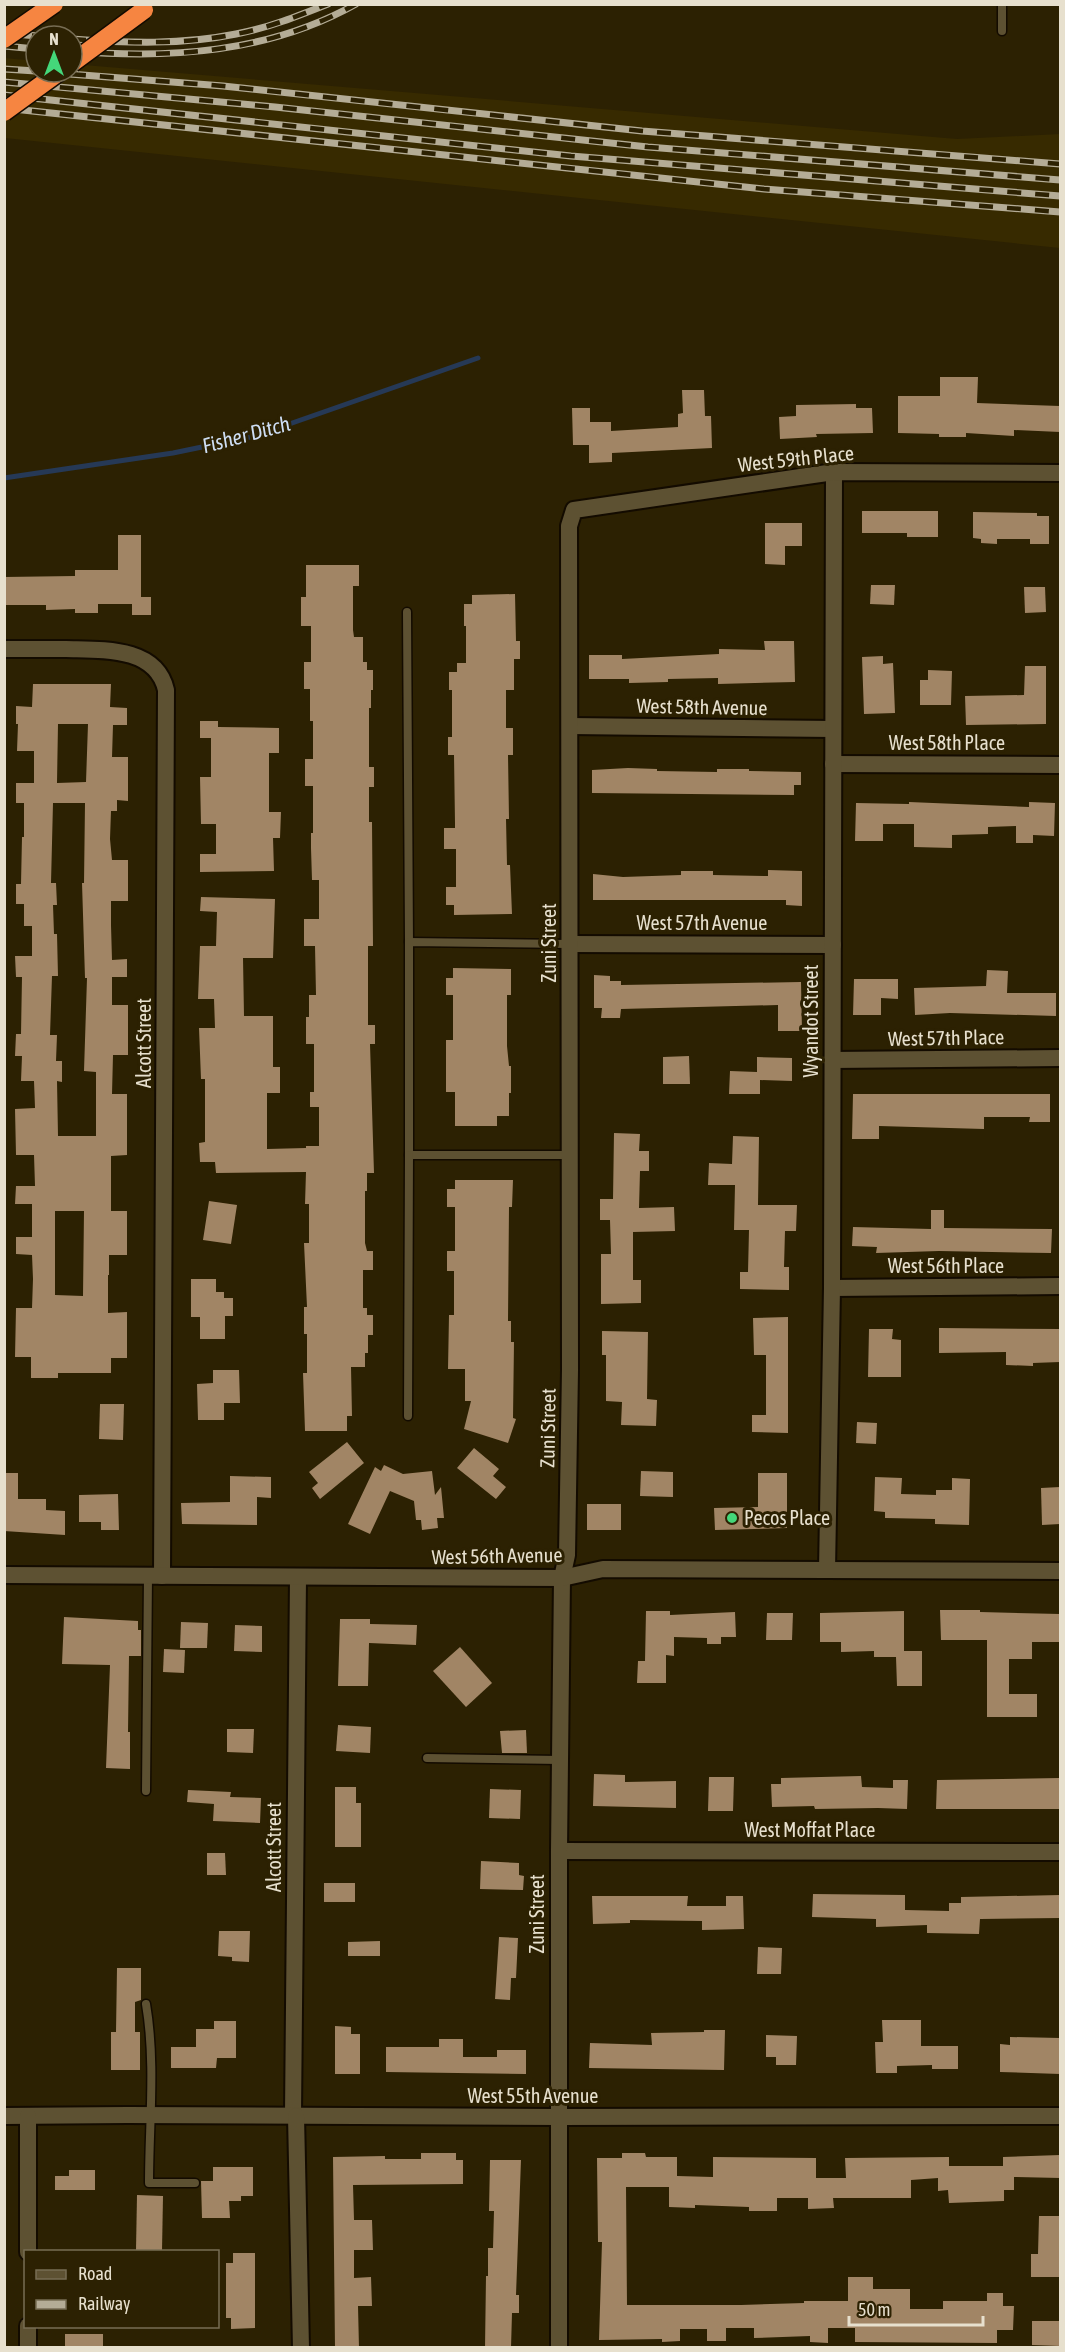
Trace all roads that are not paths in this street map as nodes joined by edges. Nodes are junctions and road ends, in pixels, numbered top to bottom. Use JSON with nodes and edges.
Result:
{"nodes":[{"id":1,"x":54,"y":4,"type":"edge"},
{"id":2,"x":1002,"y":4,"type":"edge"},
{"id":3,"x":144,"y":10,"type":"dead end"},
{"id":4,"x":1002,"y":31,"type":"dead end"},
{"id":5,"x":4,"y":39,"type":"edge"},
{"id":6,"x":84,"y":54,"type":"edge"},
{"id":7,"x":42,"y":84,"type":"edge"},
{"id":8,"x":4,"y":112,"type":"edge"},
{"id":9,"x":834,"y":472,"type":"junction"},
{"id":10,"x":1060,"y":473,"type":"edge"},
{"id":11,"x":574,"y":510,"type":"joint"},
{"id":12,"x":407,"y":612,"type":"dead end"},
{"id":13,"x":4,"y":649,"type":"edge"},
{"id":14,"x":570,"y":726,"type":"junction"},
{"id":15,"x":833,"y":729,"type":"junction"},
{"id":16,"x":833,"y":764,"type":"junction"},
{"id":17,"x":1060,"y":765,"type":"edge"},
{"id":18,"x":409,"y":942,"type":"junction"},
{"id":19,"x":570,"y":944,"type":"junction"},
{"id":20,"x":833,"y":945,"type":"junction"},
{"id":21,"x":1060,"y":1058,"type":"edge"},
{"id":22,"x":832,"y":1060,"type":"junction"},
{"id":23,"x":409,"y":1155,"type":"junction"},
{"id":24,"x":570,"y":1155,"type":"junction"},
{"id":25,"x":1060,"y":1286,"type":"edge"},
{"id":26,"x":832,"y":1288,"type":"junction"},
{"id":27,"x":408,"y":1416,"type":"dead end"},
{"id":28,"x":827,"y":1570,"type":"junction"},
{"id":29,"x":1060,"y":1570,"type":"edge"},
{"id":30,"x":4,"y":1575,"type":"edge"},
{"id":31,"x":155,"y":1576,"type":"junction"},
{"id":32,"x":298,"y":1578,"type":"junction"},
{"id":33,"x":562,"y":1578,"type":"junction"},
{"id":34,"x":427,"y":1758,"type":"dead end"},
{"id":35,"x":560,"y":1760,"type":"junction"},
{"id":36,"x":146,"y":1791,"type":"dead end"},
{"id":37,"x":559,"y":1851,"type":"junction"},
{"id":38,"x":1060,"y":1852,"type":"edge"},
{"id":39,"x":146,"y":2004,"type":"dead end"},
{"id":40,"x":149,"y":2115,"type":"junction"},
{"id":41,"x":4,"y":2116,"type":"edge"},
{"id":42,"x":28,"y":2116,"type":"junction"},
{"id":43,"x":294,"y":2116,"type":"junction"},
{"id":44,"x":1060,"y":2116,"type":"edge"},
{"id":45,"x":558,"y":2117,"type":"junction"},
{"id":46,"x":195,"y":2182,"type":"dead end"},
{"id":47,"x":28,"y":2250,"type":"edge"},
{"id":48,"x":28,"y":2328,"type":"edge"},
{"id":49,"x":28,"y":2348,"type":"edge"},
{"id":50,"x":301,"y":2348,"type":"edge"},
{"id":51,"x":559,"y":2348,"type":"edge"}],
"edges":[{"from":1,"to":5,"type":"highway","bridge":true},
{"from":2,"to":4,"type":"lane"},
{"from":3,"to":6,"type":"highway","bridge":true},
{"from":7,"to":8,"type":"highway","bridge":true},
{"from":9,"to":10,"type":"street","name":"West 59th Place"},
{"from":9,"to":11,"type":"street","name":"West 59th Place"},
{"from":9,"to":15,"type":"street","name":"Wyandot Street"},
{"from":11,"to":14,"type":"street","name":"Zuni Street"},
{"from":12,"to":18,"type":"lane"},
{"from":13,"to":31,"type":"street","name":"Alcott Street"},
{"from":14,"to":15,"type":"street","name":"West 58th Avenue"},
{"from":14,"to":19,"type":"street","name":"Zuni Street"},
{"from":15,"to":16,"type":"street","name":"Wyandot Street"},
{"from":16,"to":17,"type":"street","name":"West 58th Place"},
{"from":16,"to":20,"type":"street","name":"Wyandot Street"},
{"from":18,"to":19,"type":"lane"},
{"from":18,"to":23,"type":"lane"},
{"from":19,"to":20,"type":"street","name":"West 57th Avenue"},
{"from":19,"to":24,"type":"street","name":"Zuni Street"},
{"from":20,"to":22,"type":"street","name":"Wyandot Street"},
{"from":21,"to":22,"type":"street","name":"West 57th Place"},
{"from":22,"to":26,"type":"street","name":"Wyandot Street"},
{"from":23,"to":24,"type":"lane"},
{"from":23,"to":27,"type":"lane"},
{"from":24,"to":33,"type":"street","name":"Zuni Street"},
{"from":25,"to":26,"type":"street","name":"West 56th Place"},
{"from":26,"to":28,"type":"street","name":"Wyandot Street"},
{"from":28,"to":29,"type":"street","name":"West 56th Avenue"},
{"from":28,"to":33,"type":"street","name":"West 56th Avenue"},
{"from":30,"to":31,"type":"street","name":"West 56th Avenue"},
{"from":31,"to":32,"type":"street","name":"West 56th Avenue"},
{"from":31,"to":36,"type":"lane"},
{"from":32,"to":33,"type":"street","name":"West 56th Avenue"},
{"from":32,"to":43,"type":"street","name":"Alcott Street"},
{"from":33,"to":35,"type":"street","name":"Zuni Street"},
{"from":34,"to":35,"type":"lane"},
{"from":35,"to":37,"type":"street","name":"Zuni Street"},
{"from":37,"to":38,"type":"street","name":"West Moffat Place"},
{"from":37,"to":45,"type":"street","name":"Zuni Street"},
{"from":39,"to":40,"type":"lane"},
{"from":40,"to":42,"type":"street","name":"West 55th Avenue"},
{"from":40,"to":43,"type":"street","name":"West 55th Avenue"},
{"from":40,"to":46,"type":"lane"},
{"from":41,"to":42,"type":"street","name":"West 55th Avenue"},
{"from":42,"to":47,"type":"street"},
{"from":43,"to":45,"type":"street","name":"West 55th Avenue"},
{"from":43,"to":50,"type":"street","name":"Alcott Street"},
{"from":44,"to":45,"type":"street","name":"West 55th Avenue"},
{"from":45,"to":51,"type":"street","name":"Zuni Street"},
{"from":48,"to":49,"type":"street"}]}
